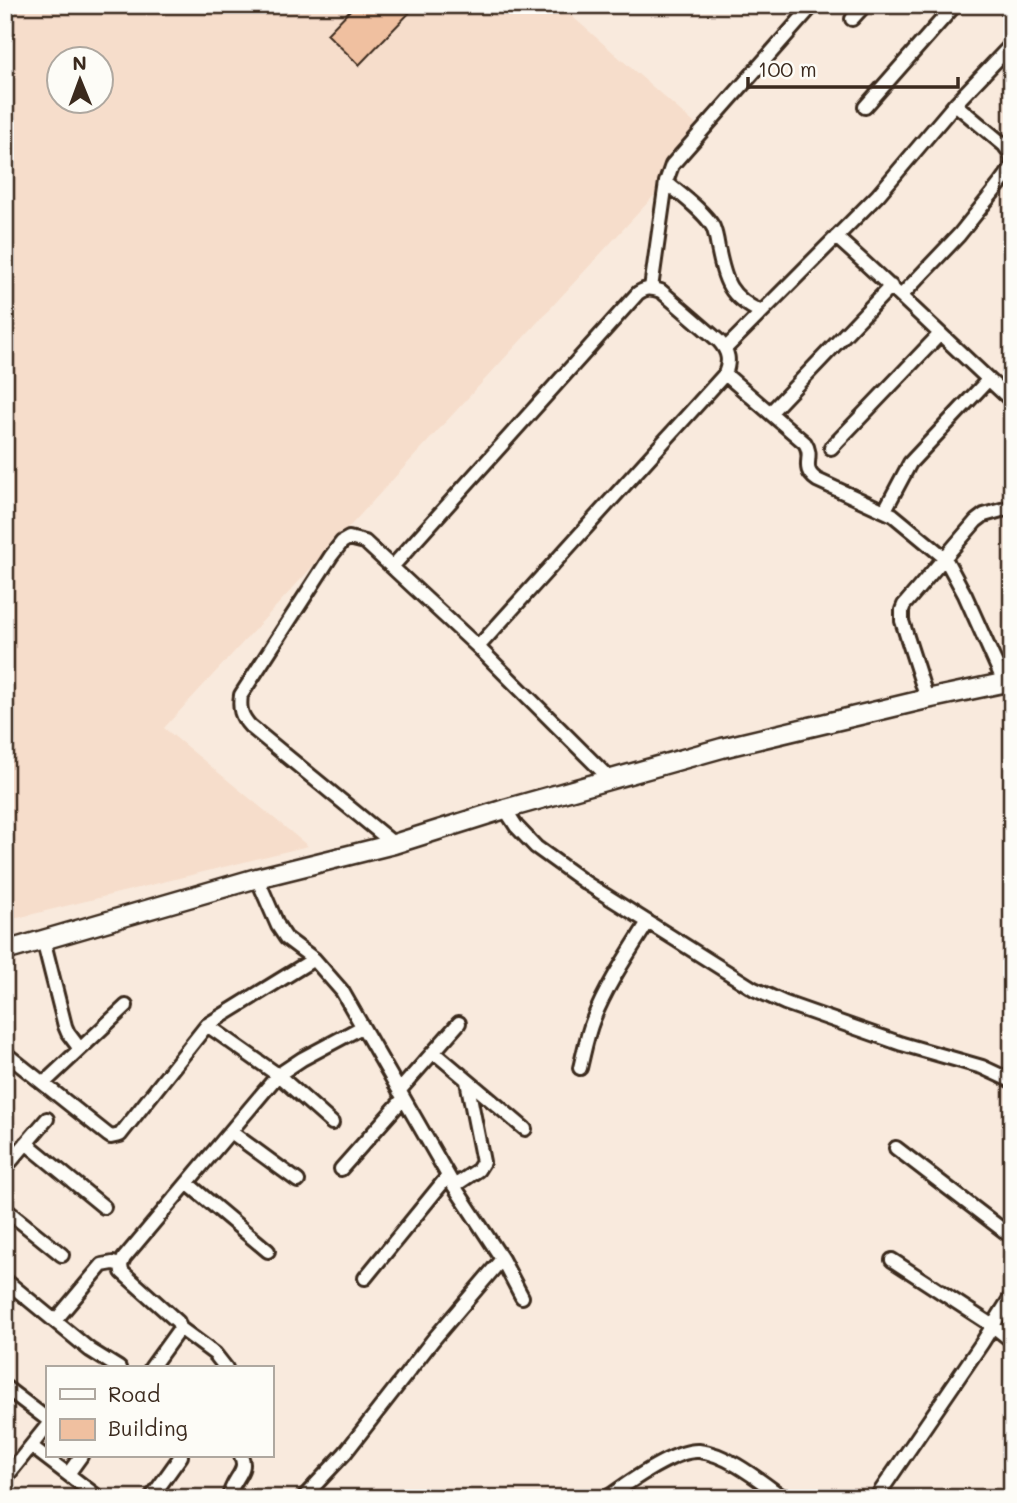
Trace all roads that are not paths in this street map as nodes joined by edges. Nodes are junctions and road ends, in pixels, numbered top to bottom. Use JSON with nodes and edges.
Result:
{"nodes":[{"id":1,"x":813,"y":5,"type":"edge"},
{"id":2,"x":865,"y":5,"type":"edge"},
{"id":3,"x":955,"y":5,"type":"edge"},
{"id":4,"x":852,"y":19,"type":"dead end"},
{"id":5,"x":1012,"y":44,"type":"edge"},
{"id":6,"x":955,"y":104,"type":"junction"},
{"id":7,"x":865,"y":107,"type":"dead end"},
{"id":8,"x":1012,"y":158,"type":"edge"},
{"id":9,"x":1012,"y":164,"type":"edge"},
{"id":10,"x":666,"y":182,"type":"junction"},
{"id":11,"x":836,"y":237,"type":"junction"},
{"id":12,"x":891,"y":286,"type":"junction"},
{"id":13,"x":651,"y":288,"type":"junction"},
{"id":14,"x":901,"y":296,"type":"junction"},
{"id":15,"x":761,"y":312,"type":"junction"},
{"id":16,"x":940,"y":334,"type":"junction"},
{"id":17,"x":726,"y":348,"type":"junction"},
{"id":18,"x":725,"y":374,"type":"junction"},
{"id":19,"x":988,"y":380,"type":"junction"},
{"id":20,"x":1012,"y":401,"type":"edge"},
{"id":21,"x":770,"y":413,"type":"junction"},
{"id":22,"x":831,"y":448,"type":"dead end"},
{"id":23,"x":1012,"y":508,"type":"edge"},
{"id":24,"x":885,"y":510,"type":"junction"},
{"id":25,"x":945,"y":558,"type":"junction"},
{"id":26,"x":392,"y":567,"type":"junction"},
{"id":27,"x":478,"y":647,"type":"junction"},
{"id":28,"x":1008,"y":682,"type":"edge"},
{"id":29,"x":927,"y":699,"type":"junction"},
{"id":30,"x":611,"y":780,"type":"junction"},
{"id":31,"x":505,"y":809,"type":"junction"},
{"id":32,"x":394,"y":844,"type":"junction"},
{"id":33,"x":257,"y":878,"type":"junction"},
{"id":34,"x":648,"y":922,"type":"junction"},
{"id":35,"x":43,"y":939,"type":"junction"},
{"id":36,"x":5,"y":951,"type":"edge"},
{"id":37,"x":314,"y":959,"type":"junction"},
{"id":38,"x":126,"y":1006,"type":"dead end"},
{"id":39,"x":459,"y":1023,"type":"dead end"},
{"id":40,"x":207,"y":1025,"type":"junction"},
{"id":41,"x":362,"y":1027,"type":"junction"},
{"id":42,"x":80,"y":1049,"type":"junction"},
{"id":43,"x":434,"y":1052,"type":"junction"},
{"id":44,"x":5,"y":1053,"type":"edge"},
{"id":45,"x":580,"y":1068,"type":"dead end"},
{"id":46,"x":278,"y":1075,"type":"junction"},
{"id":47,"x":467,"y":1081,"type":"junction"},
{"id":48,"x":1012,"y":1082,"type":"edge"},
{"id":49,"x":44,"y":1083,"type":"junction"},
{"id":50,"x":401,"y":1095,"type":"junction"},
{"id":51,"x":47,"y":1119,"type":"dead end"},
{"id":52,"x":332,"y":1123,"type":"dead end"},
{"id":53,"x":525,"y":1129,"type":"dead end"},
{"id":54,"x":231,"y":1132,"type":"junction"},
{"id":55,"x":26,"y":1143,"type":"junction"},
{"id":56,"x":896,"y":1148,"type":"dead end"},
{"id":57,"x":5,"y":1168,"type":"edge"},
{"id":58,"x":341,"y":1169,"type":"dead end"},
{"id":59,"x":298,"y":1181,"type":"dead end"},
{"id":60,"x":451,"y":1181,"type":"junction"},
{"id":61,"x":187,"y":1183,"type":"junction"},
{"id":62,"x":104,"y":1207,"type":"dead end"},
{"id":63,"x":5,"y":1209,"type":"edge"},
{"id":64,"x":1012,"y":1237,"type":"edge"},
{"id":65,"x":268,"y":1251,"type":"dead end"},
{"id":66,"x":62,"y":1255,"type":"dead end"},
{"id":67,"x":502,"y":1259,"type":"junction"},
{"id":68,"x":892,"y":1260,"type":"dead end"},
{"id":69,"x":121,"y":1265,"type":"junction"},
{"id":70,"x":365,"y":1278,"type":"dead end"},
{"id":71,"x":5,"y":1280,"type":"edge"},
{"id":72,"x":1012,"y":1296,"type":"edge"},
{"id":73,"x":522,"y":1297,"type":"dead end"},
{"id":74,"x":55,"y":1321,"type":"junction"},
{"id":75,"x":993,"y":1326,"type":"junction"},
{"id":76,"x":180,"y":1328,"type":"junction"},
{"id":77,"x":1012,"y":1341,"type":"edge"},
{"id":78,"x":97,"y":1363,"type":"edge"},
{"id":79,"x":152,"y":1366,"type":"edge"},
{"id":80,"x":224,"y":1366,"type":"edge"},
{"id":81,"x":5,"y":1387,"type":"edge"},
{"id":82,"x":46,"y":1418,"type":"edge"},
{"id":83,"x":46,"y":1427,"type":"edge"},
{"id":84,"x":31,"y":1447,"type":"junction"},
{"id":85,"x":46,"y":1458,"type":"edge"},
{"id":86,"x":46,"y":1458,"type":"edge"},
{"id":87,"x":80,"y":1458,"type":"edge"},
{"id":88,"x":180,"y":1458,"type":"edge"},
{"id":89,"x":243,"y":1458,"type":"edge"},
{"id":90,"x":68,"y":1474,"type":"junction"},
{"id":91,"x":7,"y":1476,"type":"dead end"},
{"id":92,"x":99,"y":1498,"type":"edge"},
{"id":93,"x":151,"y":1498,"type":"edge"},
{"id":94,"x":229,"y":1498,"type":"edge"},
{"id":95,"x":303,"y":1498,"type":"edge"},
{"id":96,"x":607,"y":1498,"type":"edge"},
{"id":97,"x":784,"y":1498,"type":"edge"},
{"id":98,"x":876,"y":1498,"type":"edge"}],
"edges":[{"from":1,"to":10,"type":"street"},
{"from":2,"to":4,"type":"street"},
{"from":3,"to":7,"type":"street"},
{"from":5,"to":6,"type":"street"},
{"from":6,"to":8,"type":"street"},
{"from":6,"to":11,"type":"street"},
{"from":9,"to":14,"type":"street"},
{"from":10,"to":13,"type":"street"},
{"from":10,"to":15,"type":"street"},
{"from":11,"to":12,"type":"street"},
{"from":11,"to":15,"type":"street"},
{"from":12,"to":14,"type":"street"},
{"from":12,"to":21,"type":"street"},
{"from":13,"to":17,"type":"street"},
{"from":13,"to":26,"type":"street"},
{"from":14,"to":16,"type":"street"},
{"from":15,"to":17,"type":"street"},
{"from":16,"to":19,"type":"street"},
{"from":16,"to":22,"type":"street"},
{"from":17,"to":18,"type":"street"},
{"from":18,"to":21,"type":"street"},
{"from":18,"to":27,"type":"street"},
{"from":19,"to":20,"type":"street"},
{"from":19,"to":24,"type":"street"},
{"from":21,"to":24,"type":"street"},
{"from":23,"to":25,"type":"street"},
{"from":24,"to":25,"type":"street"},
{"from":25,"to":28,"type":"street"},
{"from":25,"to":29,"type":"street"},
{"from":26,"to":27,"type":"street"},
{"from":26,"to":32,"type":"street"},
{"from":27,"to":30,"type":"street"},
{"from":28,"to":29,"type":"main road"},
{"from":29,"to":30,"type":"main road"},
{"from":30,"to":31,"type":"main road"},
{"from":31,"to":32,"type":"main road"},
{"from":31,"to":34,"type":"street"},
{"from":32,"to":33,"type":"main road"},
{"from":33,"to":35,"type":"main road"},
{"from":33,"to":37,"type":"street"},
{"from":34,"to":45,"type":"street"},
{"from":34,"to":48,"type":"street"},
{"from":35,"to":36,"type":"main road"},
{"from":35,"to":42,"type":"street"},
{"from":37,"to":40,"type":"street"},
{"from":37,"to":41,"type":"street"},
{"from":38,"to":42,"type":"street"},
{"from":39,"to":43,"type":"street"},
{"from":40,"to":46,"type":"street"},
{"from":40,"to":49,"type":"street"},
{"from":41,"to":46,"type":"street"},
{"from":41,"to":50,"type":"street"},
{"from":42,"to":49,"type":"street"},
{"from":43,"to":47,"type":"street"},
{"from":43,"to":50,"type":"street"},
{"from":44,"to":49,"type":"street"},
{"from":46,"to":52,"type":"street"},
{"from":46,"to":54,"type":"street"},
{"from":47,"to":53,"type":"street"},
{"from":47,"to":60,"type":"street"},
{"from":50,"to":58,"type":"street"},
{"from":50,"to":60,"type":"street"},
{"from":51,"to":55,"type":"street"},
{"from":54,"to":59,"type":"street"},
{"from":54,"to":61,"type":"street"},
{"from":55,"to":57,"type":"street"},
{"from":55,"to":62,"type":"street"},
{"from":56,"to":64,"type":"street"},
{"from":60,"to":67,"type":"street"},
{"from":60,"to":70,"type":"street"},
{"from":61,"to":65,"type":"street"},
{"from":61,"to":69,"type":"street"},
{"from":63,"to":66,"type":"street"},
{"from":67,"to":73,"type":"street"},
{"from":67,"to":95,"type":"street"},
{"from":68,"to":75,"type":"street"},
{"from":69,"to":74,"type":"street"},
{"from":69,"to":76,"type":"street"},
{"from":71,"to":74,"type":"street"},
{"from":72,"to":75,"type":"street"},
{"from":74,"to":78,"type":"street"},
{"from":75,"to":77,"type":"street"},
{"from":75,"to":98,"type":"street"},
{"from":76,"to":79,"type":"street"},
{"from":76,"to":80,"type":"street"},
{"from":81,"to":82,"type":"street"},
{"from":83,"to":84,"type":"street"},
{"from":84,"to":85,"type":"street"},
{"from":84,"to":91,"type":"street"},
{"from":86,"to":90,"type":"street"},
{"from":87,"to":90,"type":"street"},
{"from":88,"to":93,"type":"street"},
{"from":89,"to":94,"type":"street"},
{"from":90,"to":92,"type":"street"},
{"from":96,"to":97,"type":"street"}]}
